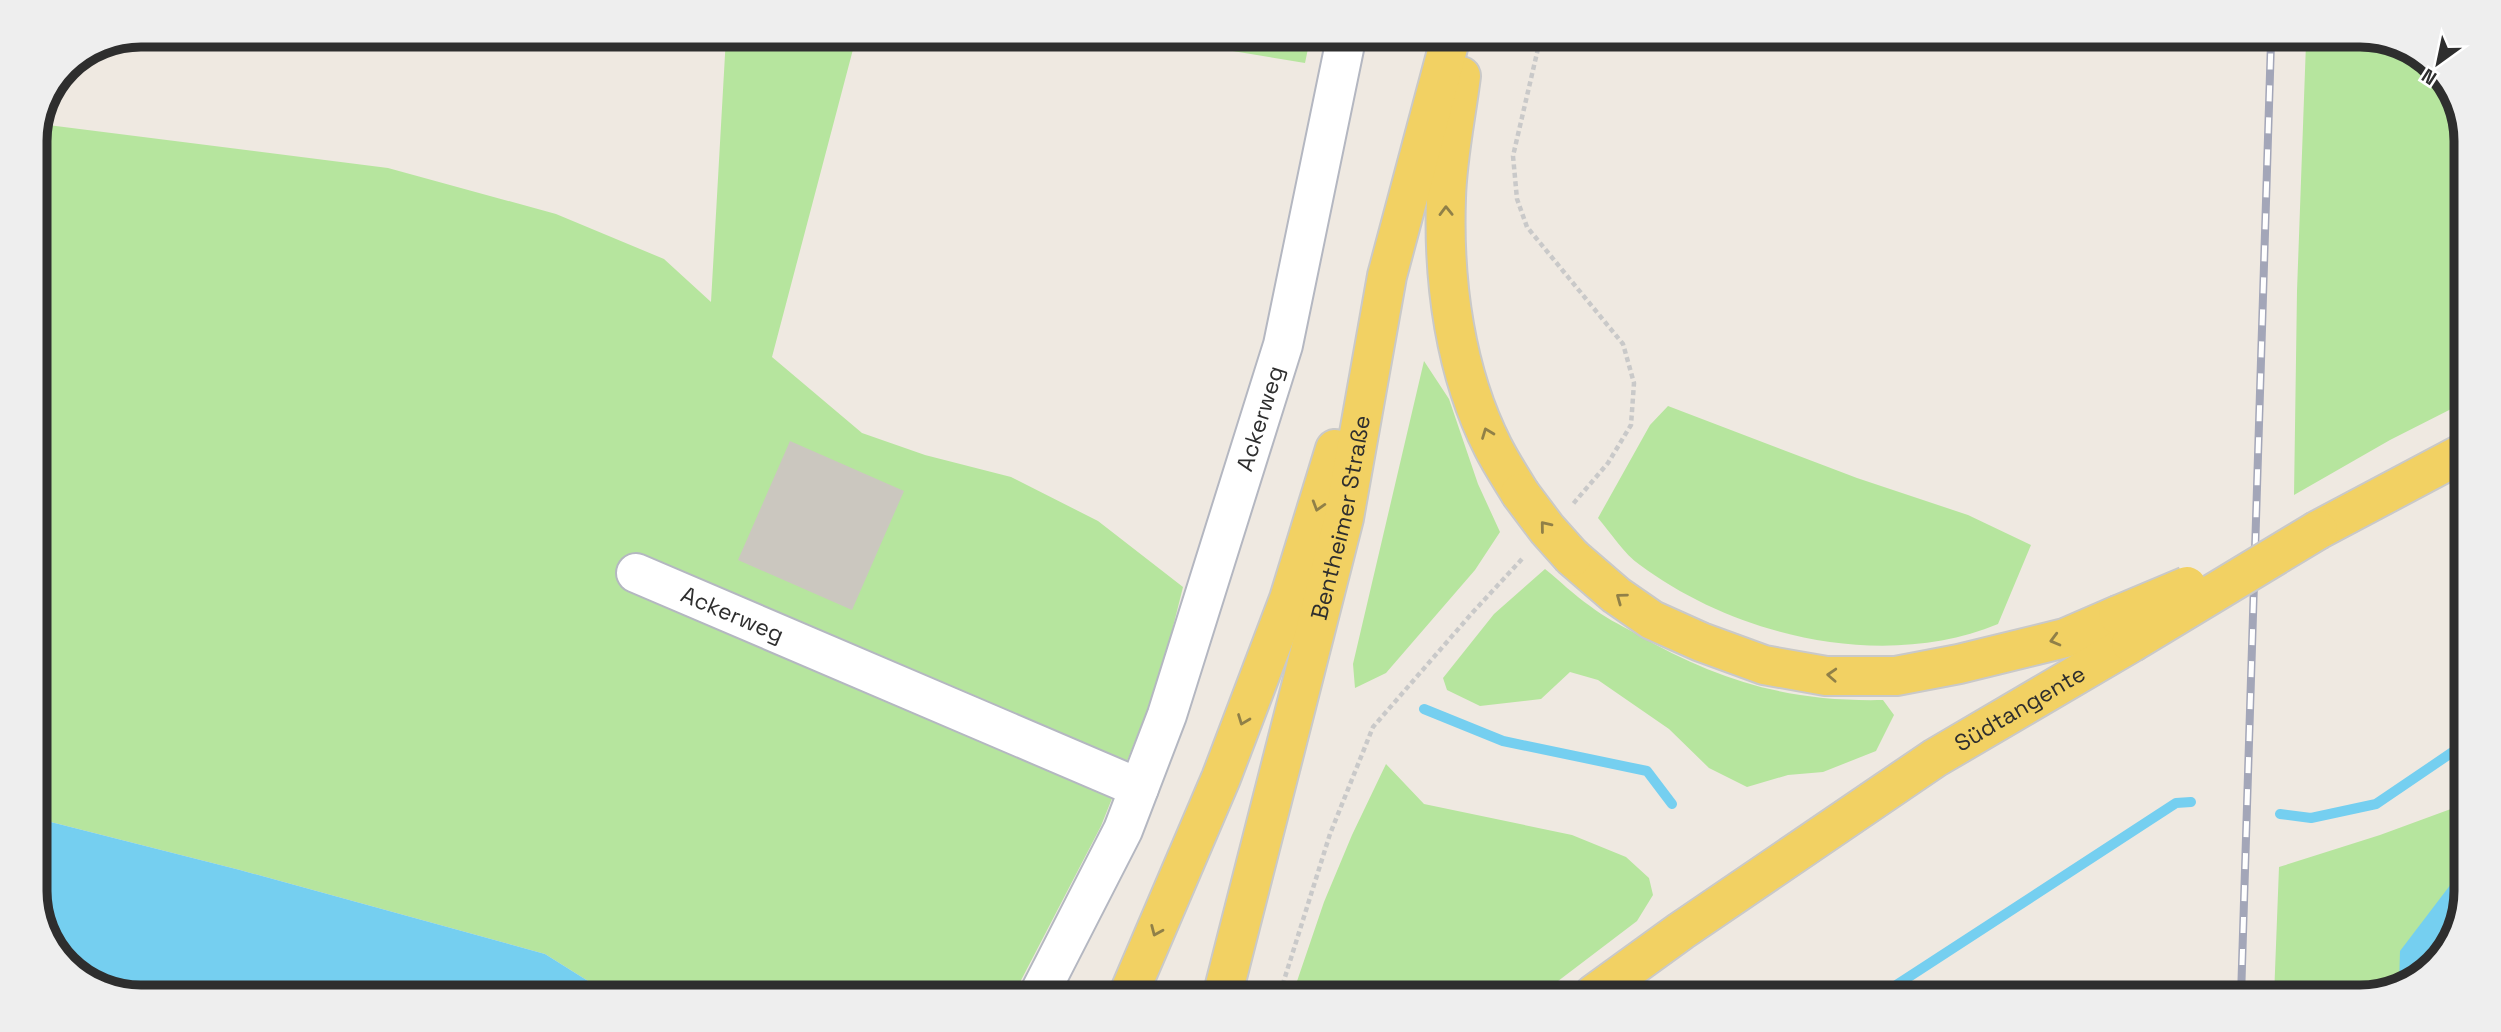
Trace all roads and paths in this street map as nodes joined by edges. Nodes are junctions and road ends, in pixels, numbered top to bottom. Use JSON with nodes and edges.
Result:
{"nodes":[{"id":1,"x":1344,"y":47,"type":"edge"},
{"id":2,"x":1448,"y":47,"type":"edge"},
{"id":3,"x":1464,"y":47,"type":"edge"},
{"id":4,"x":1538,"y":47,"type":"edge"},
{"id":5,"x":1387,"y":276,"type":"junction"},
{"id":6,"x":2454,"y":458,"type":"edge"},
{"id":7,"x":1565,"y":513,"type":"dead end"},
{"id":8,"x":1524,"y":557,"type":"dead end"},
{"id":9,"x":636,"y":573,"type":"dead end"},
{"id":10,"x":2124,"y":629,"type":"junction"},
{"id":11,"x":1139,"y":788,"type":"junction"},
{"id":12,"x":1044,"y":985,"type":"edge"},
{"id":13,"x":1132,"y":985,"type":"edge"},
{"id":14,"x":1225,"y":985,"type":"edge"},
{"id":15,"x":1283,"y":985,"type":"edge"},
{"id":16,"x":1606,"y":985,"type":"edge"}],
"edges":[{"from":1,"to":11,"type":"street","name":"Ackerweg"},
{"from":2,"to":5,"type":"main road","name":"Bentheimer Straße"},
{"from":10,"to":3,"type":"main road","one_way":true,"bridge":true},
{"from":4,"to":7,"type":"path"},
{"from":5,"to":13,"type":"main road","one_way":true},
{"from":5,"to":14,"type":"main road","name":"Bentheimer Straße"},
{"from":6,"to":10,"type":"main road","bridge":true},
{"from":8,"to":15,"type":"path"},
{"from":9,"to":11,"type":"street","name":"Ackerweg"},
{"from":10,"to":16,"type":"main road","name":"Südtangente"},
{"from":11,"to":12,"type":"street","name":"Ackerweg"}]}
